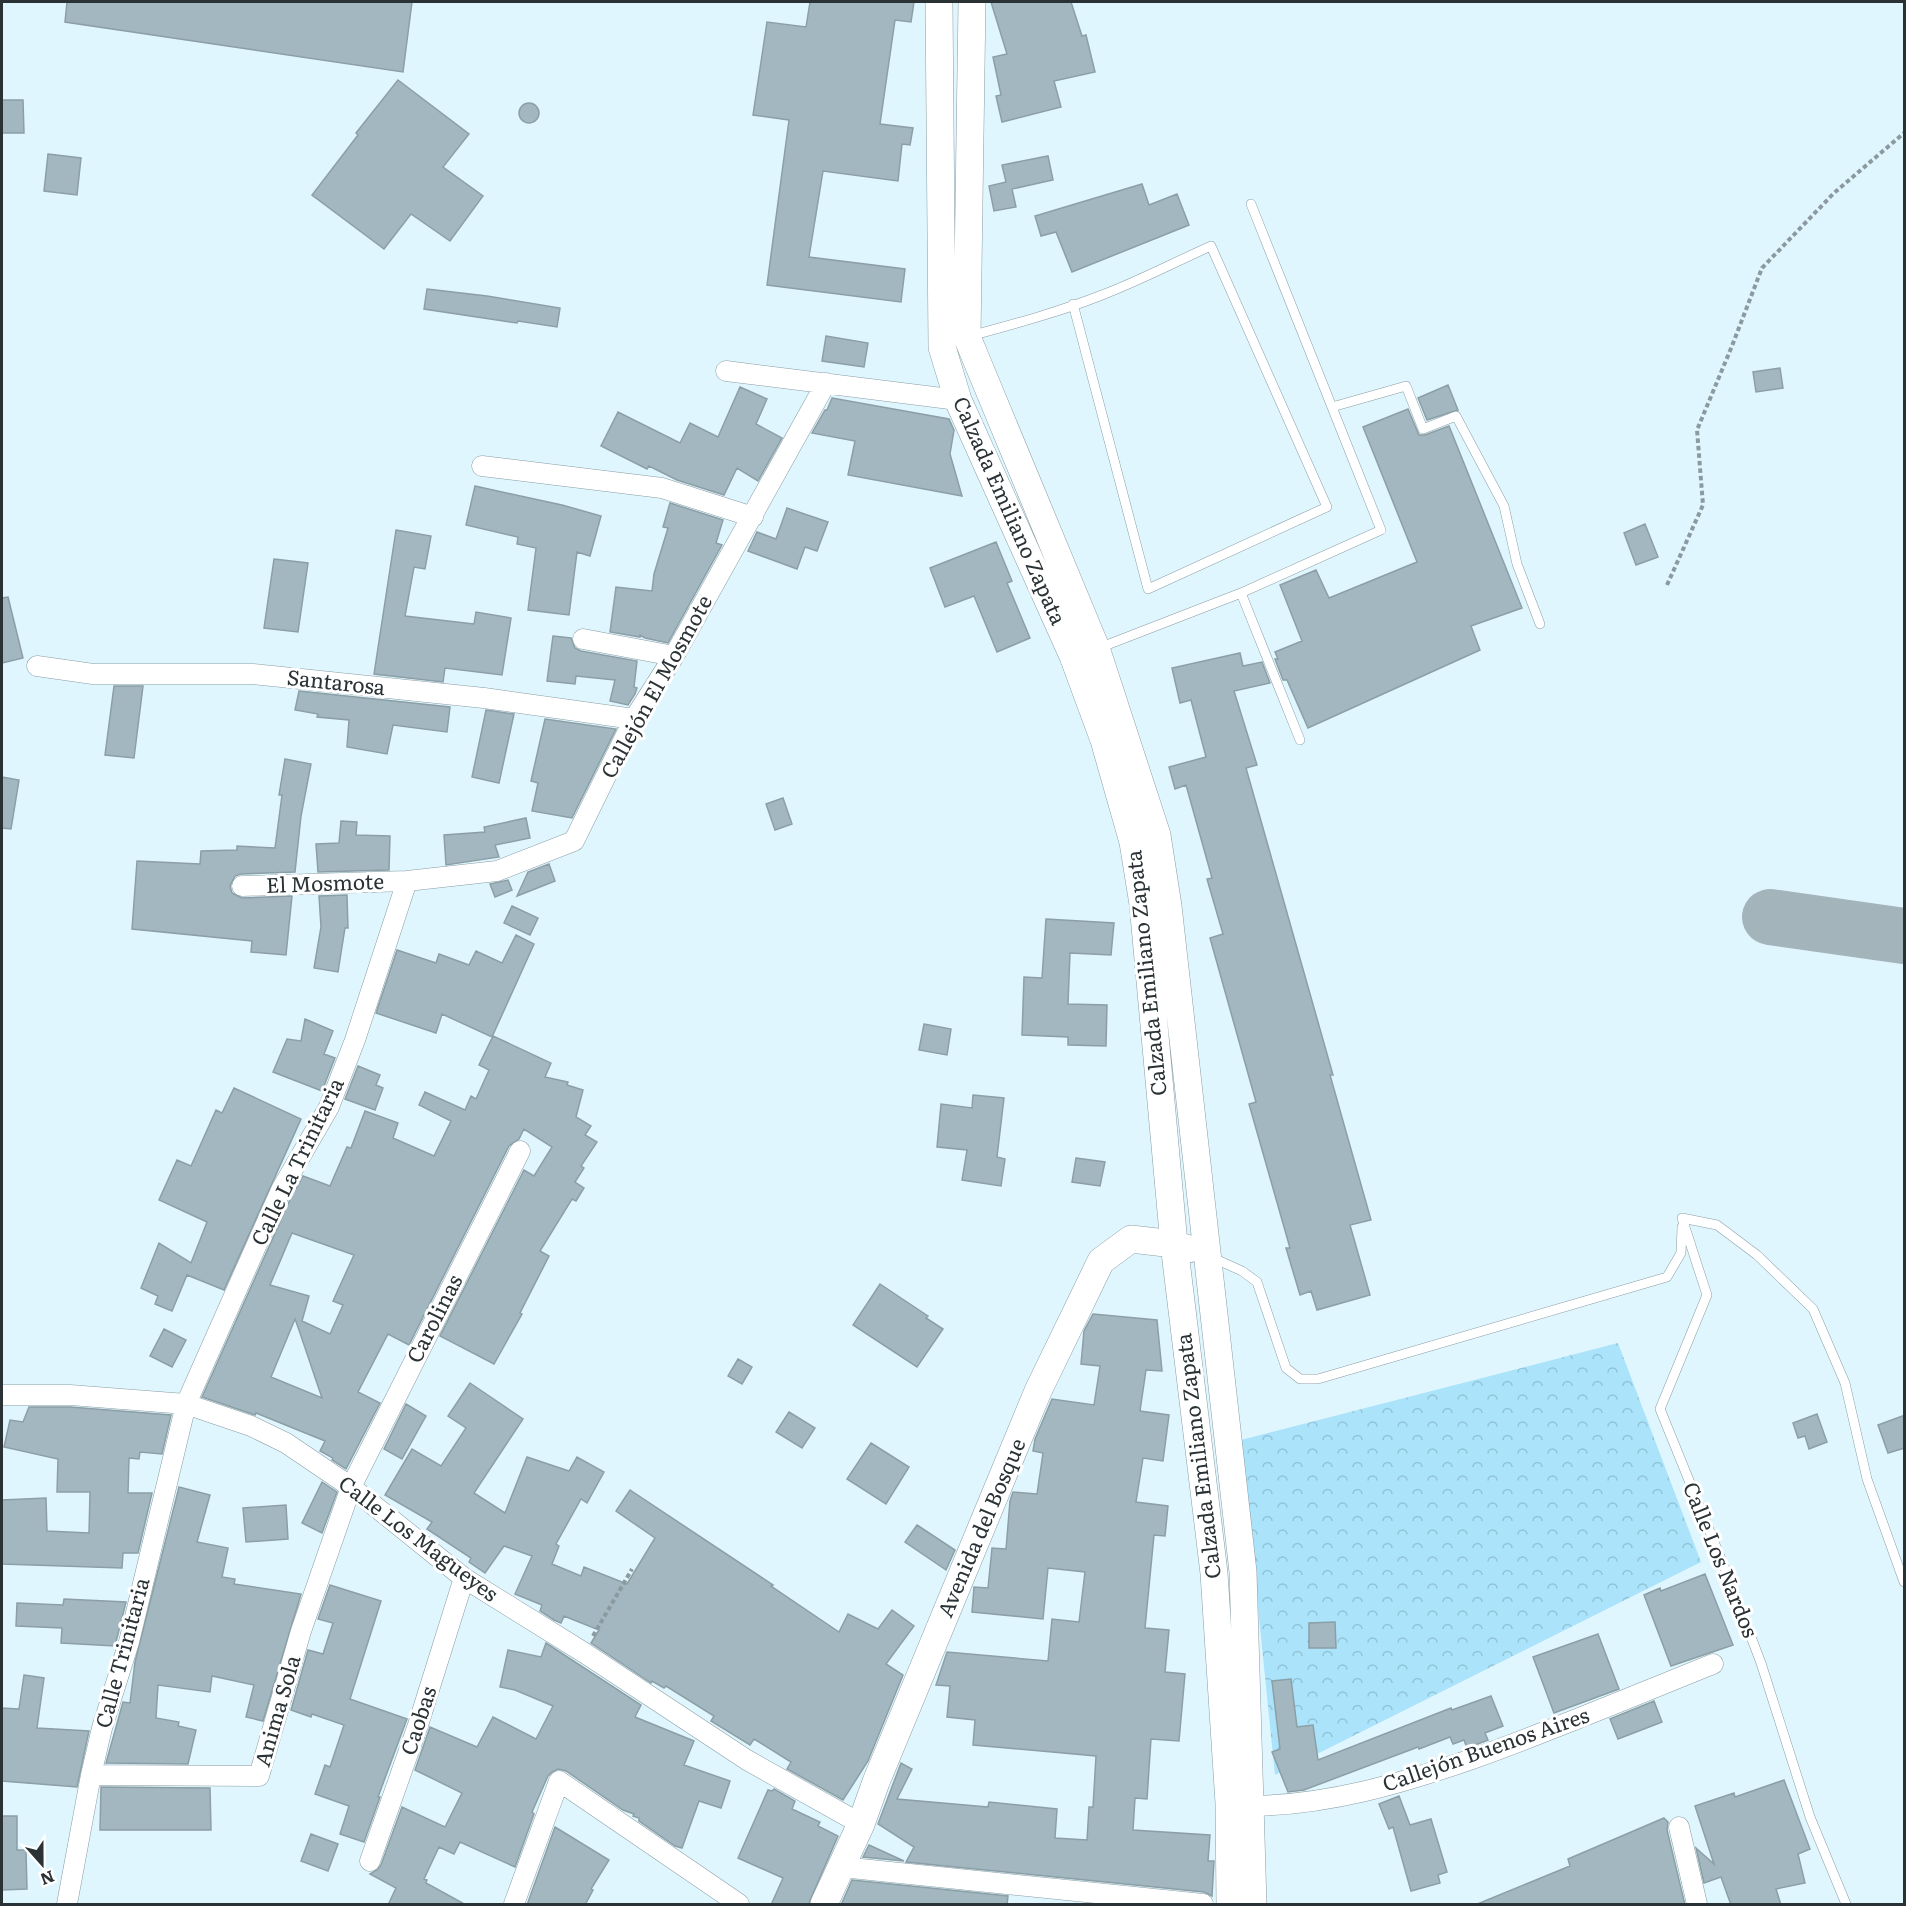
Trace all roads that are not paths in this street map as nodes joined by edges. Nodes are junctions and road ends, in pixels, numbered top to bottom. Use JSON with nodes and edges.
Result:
{"nodes":[{"id":1,"x":939,"y":2,"type":"edge"},
{"id":2,"x":972,"y":2,"type":"edge"},
{"id":3,"x":1251,"y":204,"type":"dead end"},
{"id":4,"x":1073,"y":304,"type":"junction"},
{"id":5,"x":967,"y":338,"type":"junction"},
{"id":6,"x":726,"y":371,"type":"dead end"},
{"id":7,"x":826,"y":383,"type":"junction"},
{"id":8,"x":958,"y":400,"type":"junction"},
{"id":9,"x":1332,"y":407,"type":"junction"},
{"id":10,"x":482,"y":466,"type":"dead end"},
{"id":11,"x":753,"y":517,"type":"junction"},
{"id":12,"x":1241,"y":593,"type":"junction"},
{"id":13,"x":1540,"y":624,"type":"dead end"},
{"id":14,"x":583,"y":639,"type":"dead end"},
{"id":15,"x":1096,"y":648,"type":"junction"},
{"id":16,"x":674,"y":656,"type":"junction"},
{"id":17,"x":37,"y":666,"type":"dead end"},
{"id":18,"x":634,"y":719,"type":"junction"},
{"id":19,"x":1299,"y":740,"type":"dead end"},
{"id":20,"x":407,"y":881,"type":"junction"},
{"id":21,"x":242,"y":886,"type":"dead end"},
{"id":22,"x":520,"y":1151,"type":"dead end"},
{"id":23,"x":1682,"y":1218,"type":"junction"},
{"id":24,"x":1174,"y":1244,"type":"junction"},
{"id":25,"x":1207,"y":1256,"type":"junction"},
{"id":26,"x":2,"y":1395,"type":"edge"},
{"id":27,"x":186,"y":1404,"type":"junction"},
{"id":28,"x":351,"y":1487,"type":"junction"},
{"id":29,"x":464,"y":1578,"type":"junction"},
{"id":30,"x":1905,"y":1582,"type":"edge"},
{"id":31,"x":1713,"y":1664,"type":"dead end"},
{"id":32,"x":91,"y":1776,"type":"junction"},
{"id":33,"x":1251,"y":1806,"type":"junction"},
{"id":34,"x":861,"y":1824,"type":"junction"},
{"id":35,"x":1679,"y":1827,"type":"dead end"},
{"id":36,"x":370,"y":1861,"type":"dead end"},
{"id":37,"x":841,"y":1868,"type":"junction"},
{"id":38,"x":67,"y":1905,"type":"edge"},
{"id":39,"x":514,"y":1905,"type":"edge"},
{"id":40,"x":739,"y":1905,"type":"edge"},
{"id":41,"x":824,"y":1905,"type":"edge"},
{"id":42,"x":1203,"y":1905,"type":"edge"},
{"id":43,"x":1230,"y":1905,"type":"edge"},
{"id":44,"x":1253,"y":1905,"type":"edge"},
{"id":45,"x":1697,"y":1905,"type":"edge"},
{"id":46,"x":1846,"y":1905,"type":"edge"}],
"edges":[{"from":1,"to":8,"type":"main road","name":"Calzada Emiliano Zapata"},
{"from":2,"to":5,"type":"main road","name":"Calzada Emiliano Zapata"},
{"from":3,"to":9,"type":"lane"},
{"from":4,"to":4,"type":"lane"},
{"from":4,"to":5,"type":"lane"},
{"from":5,"to":15,"type":"main road","name":"Calzada Emiliano Zapata"},
{"from":6,"to":7,"type":"street"},
{"from":7,"to":8,"type":"street"},
{"from":7,"to":11,"type":"street","name":"Callejón El Mosmote"},
{"from":8,"to":24,"type":"main road","name":"Calzada Emiliano Zapata"},
{"from":9,"to":12,"type":"lane"},
{"from":9,"to":13,"type":"lane"},
{"from":10,"to":11,"type":"street"},
{"from":11,"to":16,"type":"street","name":"Callejón El Mosmote"},
{"from":12,"to":15,"type":"lane"},
{"from":12,"to":19,"type":"lane"},
{"from":14,"to":16,"type":"street"},
{"from":15,"to":25,"type":"main road","name":"Calzada Emiliano Zapata"},
{"from":16,"to":18,"type":"street","name":"Callejón El Mosmote"},
{"from":17,"to":18,"type":"street","name":"Santarosa"},
{"from":18,"to":20,"type":"street","name":"Callejón El Mosmote"},
{"from":20,"to":21,"type":"street","name":"El Mosmote"},
{"from":20,"to":27,"type":"street","name":"Calle La Trinitaria"},
{"from":22,"to":28,"type":"street","name":"Carolinas"},
{"from":23,"to":25,"type":"lane"},
{"from":23,"to":30,"type":"lane"},
{"from":23,"to":46,"type":"lane","name":"Calle Los Nardos"},
{"from":24,"to":25,"type":"main road","name":"Avenida del Bosque"},
{"from":24,"to":34,"type":"main road","name":"Avenida del Bosque"},
{"from":24,"to":43,"type":"main road","name":"Calzada Emiliano Zapata"},
{"from":25,"to":33,"type":"main road","name":"Calzada Emiliano Zapata"},
{"from":26,"to":27,"type":"street","name":"Calle Los Magueyes"},
{"from":27,"to":28,"type":"street","name":"Calle Los Magueyes"},
{"from":27,"to":32,"type":"street","name":"Calle Trinitaria"},
{"from":28,"to":29,"type":"street","name":"Calle Los Magueyes"},
{"from":28,"to":32,"type":"street","name":"Anima Sola"},
{"from":29,"to":34,"type":"street","name":"Calle Los Magueyes"},
{"from":29,"to":36,"type":"street","name":"Caobas"},
{"from":31,"to":33,"type":"street","name":"Callejón Buenos Aires"},
{"from":32,"to":38,"type":"street","name":"Calle Trinitaria"},
{"from":33,"to":44,"type":"main road","name":"Calzada Emiliano Zapata"},
{"from":34,"to":37,"type":"main road","name":"Avenida del Bosque"},
{"from":35,"to":45,"type":"street"},
{"from":37,"to":41,"type":"main road","name":"Avenida del Bosque"},
{"from":37,"to":42,"type":"street"},
{"from":39,"to":40,"type":"street"}]}
